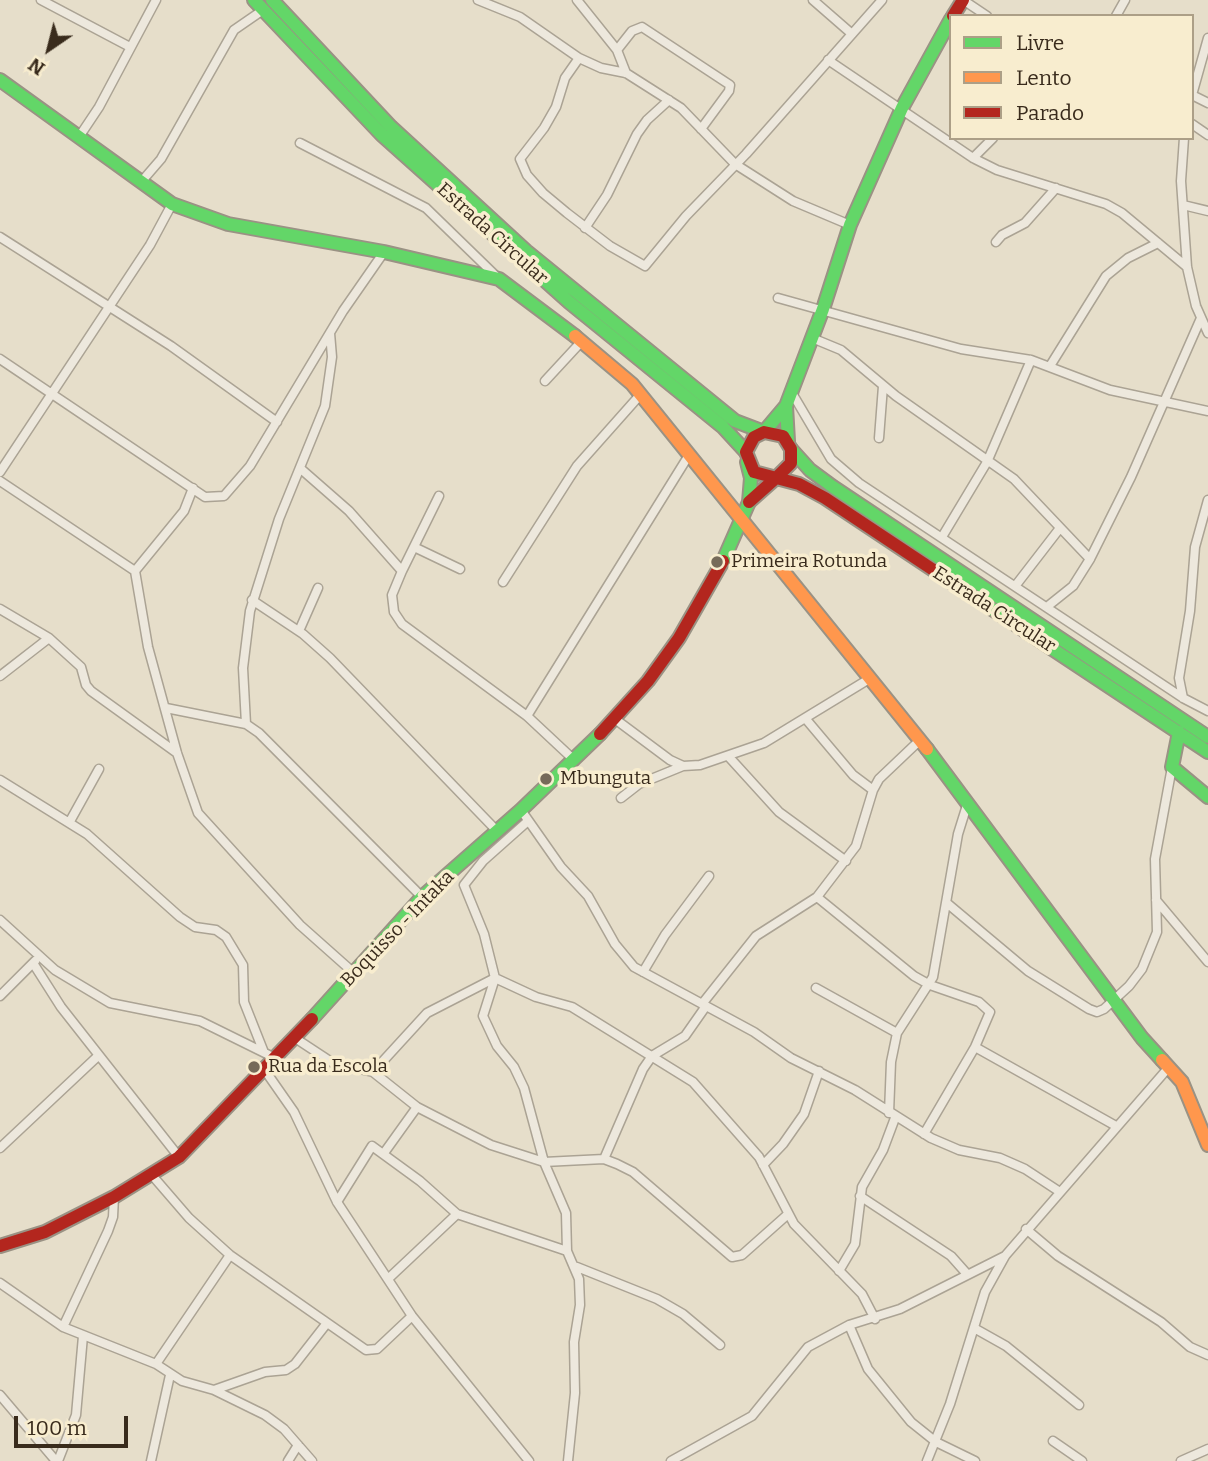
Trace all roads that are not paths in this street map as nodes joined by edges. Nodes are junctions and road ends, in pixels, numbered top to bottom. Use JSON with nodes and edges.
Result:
{"nodes":[{"id":1,"x":40,"y":0,"type":"edge"},
{"id":2,"x":156,"y":0,"type":"edge"},
{"id":3,"x":254,"y":0,"type":"edge"},
{"id":4,"x":478,"y":0,"type":"edge"},
{"id":5,"x":577,"y":0,"type":"edge"},
{"id":6,"x":813,"y":0,"type":"edge"},
{"id":7,"x":882,"y":0,"type":"edge"},
{"id":8,"x":963,"y":0,"type":"edge"},
{"id":9,"x":268,"y":5,"type":"edge"},
{"id":10,"x":984,"y":14,"type":"edge"},
{"id":11,"x":949,"y":22,"type":"edge"},
{"id":12,"x":852,"y":34,"type":"junction"},
{"id":13,"x":1208,"y":38,"type":"edge"},
{"id":14,"x":130,"y":47,"type":"junction"},
{"id":15,"x":617,"y":50,"type":"junction"},
{"id":16,"x":579,"y":58,"type":"junction"},
{"id":17,"x":828,"y":60,"type":"junction"},
{"id":18,"x":626,"y":73,"type":"junction"},
{"id":19,"x":0,"y":80,"type":"edge"},
{"id":20,"x":1194,"y":88,"type":"edge"},
{"id":21,"x":669,"y":100,"type":"junction"},
{"id":22,"x":902,"y":108,"type":"junction"},
{"id":23,"x":701,"y":129,"type":"junction"},
{"id":24,"x":79,"y":137,"type":"junction"},
{"id":25,"x":991,"y":140,"type":"edge"},
{"id":26,"x":1184,"y":140,"type":"edge"},
{"id":27,"x":300,"y":143,"type":"dead end"},
{"id":28,"x":973,"y":158,"type":"junction"},
{"id":29,"x":735,"y":164,"type":"junction"},
{"id":30,"x":142,"y":181,"type":"junction"},
{"id":31,"x":1056,"y":188,"type":"junction"},
{"id":32,"x":172,"y":204,"type":"junction"},
{"id":33,"x":1183,"y":205,"type":"junction"},
{"id":34,"x":1208,"y":211,"type":"edge"},
{"id":35,"x":850,"y":225,"type":"junction"},
{"id":36,"x":585,"y":228,"type":"junction"},
{"id":37,"x":0,"y":237,"type":"edge"},
{"id":38,"x":996,"y":242,"type":"dead end"},
{"id":39,"x":1158,"y":243,"type":"junction"},
{"id":40,"x":384,"y":252,"type":"junction"},
{"id":41,"x":1187,"y":267,"type":"junction"},
{"id":42,"x":499,"y":279,"type":"junction"},
{"id":43,"x":778,"y":298,"type":"dead end"},
{"id":44,"x":109,"y":306,"type":"junction"},
{"id":45,"x":823,"y":309,"type":"junction"},
{"id":46,"x":1202,"y":318,"type":"junction"},
{"id":47,"x":330,"y":333,"type":"junction"},
{"id":48,"x":1208,"y":333,"type":"edge"},
{"id":49,"x":812,"y":338,"type":"junction"},
{"id":50,"x":582,"y":341,"type":"junction"},
{"id":51,"x":0,"y":359,"type":"edge"},
{"id":52,"x":1031,"y":360,"type":"junction"},
{"id":53,"x":1050,"y":366,"type":"junction"},
{"id":54,"x":545,"y":381,"type":"dead end"},
{"id":55,"x":883,"y":386,"type":"junction"},
{"id":56,"x":52,"y":392,"type":"junction"},
{"id":57,"x":792,"y":393,"type":"junction"},
{"id":58,"x":640,"y":395,"type":"junction"},
{"id":59,"x":1162,"y":402,"type":"junction"},
{"id":60,"x":786,"y":407,"type":"junction"},
{"id":61,"x":1208,"y":411,"type":"edge"},
{"id":62,"x":277,"y":422,"type":"junction"},
{"id":63,"x":764,"y":432,"type":"junction"},
{"id":64,"x":879,"y":438,"type":"dead end"},
{"id":65,"x":790,"y":445,"type":"junction"},
{"id":66,"x":690,"y":454,"type":"junction"},
{"id":67,"x":746,"y":455,"type":"junction"},
{"id":68,"x":988,"y":462,"type":"junction"},
{"id":69,"x":301,"y":469,"type":"junction"},
{"id":70,"x":0,"y":472,"type":"edge"},
{"id":71,"x":776,"y":478,"type":"junction"},
{"id":72,"x":0,"y":481,"type":"edge"},
{"id":73,"x":193,"y":488,"type":"junction"},
{"id":74,"x":439,"y":496,"type":"dead end"},
{"id":75,"x":1208,"y":500,"type":"edge"},
{"id":76,"x":749,"y":502,"type":"junction"},
{"id":77,"x":743,"y":521,"type":"junction"},
{"id":78,"x":1060,"y":528,"type":"junction"},
{"id":79,"x":942,"y":537,"type":"junction"},
{"id":80,"x":414,"y":547,"type":"junction"},
{"id":81,"x":1090,"y":559,"type":"junction"},
{"id":82,"x":460,"y":569,"type":"dead end"},
{"id":83,"x":402,"y":570,"type":"junction"},
{"id":84,"x":135,"y":571,"type":"junction"},
{"id":85,"x":503,"y":582,"type":"dead end"},
{"id":86,"x":1016,"y":585,"type":"junction"},
{"id":87,"x":318,"y":587,"type":"dead end"},
{"id":88,"x":252,"y":600,"type":"junction"},
{"id":89,"x":1048,"y":606,"type":"junction"},
{"id":90,"x":0,"y":608,"type":"edge"},
{"id":91,"x":299,"y":631,"type":"junction"},
{"id":92,"x":48,"y":638,"type":"junction"},
{"id":93,"x":0,"y":676,"type":"edge"},
{"id":94,"x":1179,"y":678,"type":"junction"},
{"id":95,"x":869,"y":679,"type":"junction"},
{"id":96,"x":1167,"y":687,"type":"junction"},
{"id":97,"x":1183,"y":698,"type":"junction"},
{"id":98,"x":166,"y":708,"type":"junction"},
{"id":99,"x":1208,"y":711,"type":"edge"},
{"id":100,"x":527,"y":716,"type":"junction"},
{"id":101,"x":805,"y":718,"type":"junction"},
{"id":102,"x":615,"y":719,"type":"junction"},
{"id":103,"x":246,"y":724,"type":"junction"},
{"id":104,"x":1179,"y":732,"type":"junction"},
{"id":105,"x":1208,"y":737,"type":"edge"},
{"id":106,"x":919,"y":741,"type":"junction"},
{"id":107,"x":1208,"y":751,"type":"edge"},
{"id":108,"x":177,"y":754,"type":"junction"},
{"id":109,"x":729,"y":757,"type":"junction"},
{"id":110,"x":573,"y":759,"type":"junction"},
{"id":111,"x":683,"y":766,"type":"junction"},
{"id":112,"x":1172,"y":767,"type":"junction"},
{"id":113,"x":99,"y":769,"type":"dead end"},
{"id":114,"x":0,"y":780,"type":"edge"},
{"id":115,"x":873,"y":790,"type":"junction"},
{"id":116,"x":621,"y":797,"type":"dead end"},
{"id":117,"x":1208,"y":797,"type":"edge"},
{"id":118,"x":968,"y":802,"type":"junction"},
{"id":119,"x":525,"y":816,"type":"junction"},
{"id":120,"x":69,"y":822,"type":"junction"},
{"id":121,"x":497,"y":831,"type":"junction"},
{"id":122,"x":846,"y":861,"type":"junction"},
{"id":123,"x":709,"y":876,"type":"dead end"},
{"id":124,"x":422,"y":897,"type":"junction"},
{"id":125,"x":817,"y":897,"type":"junction"},
{"id":126,"x":1156,"y":900,"type":"junction"},
{"id":127,"x":948,"y":904,"type":"junction"},
{"id":128,"x":0,"y":920,"type":"edge"},
{"id":129,"x":39,"y":956,"type":"junction"},
{"id":130,"x":1208,"y":962,"type":"edge"},
{"id":131,"x":33,"y":963,"type":"junction"},
{"id":132,"x":643,"y":972,"type":"junction"},
{"id":133,"x":354,"y":973,"type":"junction"},
{"id":134,"x":495,"y":978,"type":"junction"},
{"id":135,"x":930,"y":985,"type":"junction"},
{"id":136,"x":816,"y":988,"type":"dead end"},
{"id":137,"x":0,"y":996,"type":"edge"},
{"id":138,"x":1116,"y":998,"type":"junction"},
{"id":139,"x":704,"y":1005,"type":"junction"},
{"id":140,"x":897,"y":1033,"type":"junction"},
{"id":141,"x":295,"y":1038,"type":"junction"},
{"id":142,"x":975,"y":1047,"type":"junction"},
{"id":143,"x":263,"y":1050,"type":"junction"},
{"id":144,"x":98,"y":1056,"type":"junction"},
{"id":145,"x":652,"y":1056,"type":"junction"},
{"id":146,"x":275,"y":1058,"type":"junction"},
{"id":147,"x":1169,"y":1067,"type":"junction"},
{"id":148,"x":264,"y":1069,"type":"junction"},
{"id":149,"x":819,"y":1071,"type":"junction"},
{"id":150,"x":373,"y":1072,"type":"junction"},
{"id":151,"x":417,"y":1107,"type":"junction"},
{"id":152,"x":892,"y":1116,"type":"junction"},
{"id":153,"x":1116,"y":1126,"type":"junction"},
{"id":154,"x":925,"y":1134,"type":"junction"},
{"id":155,"x":1208,"y":1145,"type":"edge"},
{"id":156,"x":0,"y":1148,"type":"edge"},
{"id":157,"x":384,"y":1153,"type":"junction"},
{"id":158,"x":179,"y":1157,"type":"junction"},
{"id":159,"x":604,"y":1159,"type":"junction"},
{"id":160,"x":544,"y":1162,"type":"junction"},
{"id":161,"x":763,"y":1165,"type":"junction"},
{"id":162,"x":151,"y":1174,"type":"junction"},
{"id":163,"x":1060,"y":1192,"type":"junction"},
{"id":164,"x":860,"y":1196,"type":"junction"},
{"id":165,"x":114,"y":1197,"type":"junction"},
{"id":166,"x":337,"y":1202,"type":"junction"},
{"id":167,"x":457,"y":1214,"type":"junction"},
{"id":168,"x":787,"y":1215,"type":"junction"},
{"id":169,"x":1026,"y":1229,"type":"junction"},
{"id":170,"x":0,"y":1247,"type":"edge"},
{"id":171,"x":567,"y":1251,"type":"junction"},
{"id":172,"x":230,"y":1255,"type":"junction"},
{"id":173,"x":1005,"y":1256,"type":"junction"},
{"id":174,"x":577,"y":1268,"type":"junction"},
{"id":175,"x":839,"y":1271,"type":"junction"},
{"id":176,"x":967,"y":1274,"type":"junction"},
{"id":177,"x":389,"y":1278,"type":"junction"},
{"id":178,"x":0,"y":1283,"type":"edge"},
{"id":179,"x":412,"y":1316,"type":"junction"},
{"id":180,"x":875,"y":1319,"type":"junction"},
{"id":181,"x":327,"y":1323,"type":"junction"},
{"id":182,"x":849,"y":1325,"type":"junction"},
{"id":183,"x":63,"y":1327,"type":"junction"},
{"id":184,"x":974,"y":1328,"type":"junction"},
{"id":185,"x":83,"y":1336,"type":"junction"},
{"id":186,"x":720,"y":1345,"type":"dead end"},
{"id":187,"x":1208,"y":1355,"type":"edge"},
{"id":188,"x":156,"y":1364,"type":"junction"},
{"id":189,"x":170,"y":1375,"type":"junction"},
{"id":190,"x":214,"y":1390,"type":"junction"},
{"id":191,"x":0,"y":1395,"type":"edge"},
{"id":192,"x":1079,"y":1405,"type":"dead end"},
{"id":193,"x":1053,"y":1441,"type":"dead end"},
{"id":194,"x":936,"y":1442,"type":"junction"},
{"id":195,"x":298,"y":1445,"type":"junction"},
{"id":196,"x":1208,"y":1449,"type":"edge"},
{"id":197,"x":952,"y":1450,"type":"junction"},
{"id":198,"x":528,"y":1460,"type":"edge"},
{"id":199,"x":57,"y":1461,"type":"edge"},
{"id":200,"x":152,"y":1461,"type":"edge"},
{"id":201,"x":288,"y":1461,"type":"edge"},
{"id":202,"x":312,"y":1461,"type":"edge"},
{"id":203,"x":568,"y":1461,"type":"edge"},
{"id":204,"x":672,"y":1461,"type":"edge"},
{"id":205,"x":927,"y":1461,"type":"edge"},
{"id":206,"x":956,"y":1461,"type":"edge"},
{"id":207,"x":975,"y":1461,"type":"edge"},
{"id":208,"x":1082,"y":1461,"type":"edge"},
{"id":209,"x":1181,"y":1461,"type":"edge"}],
"edges":[{"from":1,"to":14,"type":"street"},
{"from":2,"to":14,"type":"street"},
{"from":3,"to":9,"type":"street","name":"Estrada Circular"},
{"from":4,"to":16,"type":"street"},
{"from":5,"to":15,"type":"street"},
{"from":6,"to":12,"type":"street"},
{"from":7,"to":12,"type":"street"},
{"from":8,"to":10,"type":"street"},
{"from":9,"to":30,"type":"street"},
{"from":9,"to":63,"type":"street","name":"Estrada Circular"},
{"from":9,"to":67,"type":"street","name":"Estrada Circular"},
{"from":11,"to":22,"type":"street"},
{"from":12,"to":17,"type":"street"},
{"from":13,"to":20,"type":"street"},
{"from":14,"to":24,"type":"street"},
{"from":15,"to":18,"type":"street"},
{"from":15,"to":23,"type":"street"},
{"from":16,"to":18,"type":"street"},
{"from":16,"to":36,"type":"street"},
{"from":17,"to":22,"type":"street"},
{"from":17,"to":29,"type":"street"},
{"from":18,"to":21,"type":"street"},
{"from":19,"to":24,"type":"street"},
{"from":21,"to":23,"type":"street"},
{"from":21,"to":36,"type":"street"},
{"from":22,"to":28,"type":"street"},
{"from":22,"to":35,"type":"street"},
{"from":23,"to":29,"type":"street"},
{"from":24,"to":30,"type":"street"},
{"from":25,"to":28,"type":"street"},
{"from":26,"to":33,"type":"street"},
{"from":27,"to":42,"type":"street"},
{"from":28,"to":31,"type":"street"},
{"from":29,"to":35,"type":"street"},
{"from":29,"to":36,"type":"street"},
{"from":30,"to":32,"type":"street"},
{"from":31,"to":38,"type":"street"},
{"from":31,"to":39,"type":"street"},
{"from":32,"to":40,"type":"street"},
{"from":32,"to":44,"type":"street"},
{"from":33,"to":34,"type":"street"},
{"from":33,"to":41,"type":"street"},
{"from":35,"to":45,"type":"street"},
{"from":37,"to":44,"type":"street"},
{"from":39,"to":41,"type":"street"},
{"from":39,"to":53,"type":"street"},
{"from":40,"to":42,"type":"street"},
{"from":40,"to":47,"type":"street"},
{"from":41,"to":46,"type":"street"},
{"from":42,"to":50,"type":"street"},
{"from":43,"to":45,"type":"street"},
{"from":44,"to":56,"type":"street"},
{"from":44,"to":62,"type":"street"},
{"from":45,"to":49,"type":"street"},
{"from":45,"to":52,"type":"street"},
{"from":46,"to":48,"type":"street"},
{"from":46,"to":59,"type":"street"},
{"from":47,"to":62,"type":"street"},
{"from":47,"to":69,"type":"street"},
{"from":49,"to":55,"type":"street"},
{"from":49,"to":57,"type":"street"},
{"from":50,"to":54,"type":"street"},
{"from":50,"to":58,"type":"street"},
{"from":51,"to":56,"type":"street"},
{"from":52,"to":53,"type":"street"},
{"from":52,"to":68,"type":"street"},
{"from":53,"to":59,"type":"street"},
{"from":55,"to":64,"type":"street"},
{"from":55,"to":68,"type":"street"},
{"from":56,"to":70,"type":"street"},
{"from":56,"to":73,"type":"street"},
{"from":57,"to":60,"type":"street"},
{"from":57,"to":79,"type":"street"},
{"from":58,"to":66,"type":"street"},
{"from":58,"to":85,"type":"street"},
{"from":59,"to":61,"type":"street"},
{"from":59,"to":81,"type":"street"},
{"from":60,"to":63,"type":"street"},
{"from":60,"to":65,"type":"street"},
{"from":62,"to":73,"type":"street"},
{"from":63,"to":65,"type":"street"},
{"from":63,"to":67,"type":"street"},
{"from":65,"to":71,"type":"street"},
{"from":65,"to":105,"type":"street","name":"Estrada Circular"},
{"from":66,"to":77,"type":"street"},
{"from":66,"to":100,"type":"street"},
{"from":67,"to":71,"type":"street"},
{"from":67,"to":76,"type":"street"},
{"from":68,"to":78,"type":"street"},
{"from":68,"to":79,"type":"street"},
{"from":69,"to":83,"type":"street"},
{"from":69,"to":88,"type":"street"},
{"from":71,"to":76,"type":"street"},
{"from":71,"to":104,"type":"street","name":"Estrada Circular"},
{"from":72,"to":84,"type":"street"},
{"from":73,"to":84,"type":"street"},
{"from":74,"to":80,"type":"street"},
{"from":75,"to":94,"type":"street"},
{"from":76,"to":77,"type":"street","name":"Boquisso - Intaka"},
{"from":77,"to":95,"type":"street"},
{"from":77,"to":102,"type":"street","name":"Boquisso - Intaka"},
{"from":78,"to":81,"type":"street"},
{"from":78,"to":86,"type":"street"},
{"from":79,"to":86,"type":"street"},
{"from":80,"to":82,"type":"street"},
{"from":80,"to":83,"type":"street"},
{"from":81,"to":89,"type":"street"},
{"from":83,"to":100,"type":"street"},
{"from":84,"to":98,"type":"street"},
{"from":86,"to":89,"type":"street"},
{"from":87,"to":91,"type":"street"},
{"from":88,"to":91,"type":"street"},
{"from":88,"to":103,"type":"street"},
{"from":89,"to":96,"type":"street"},
{"from":90,"to":92,"type":"street"},
{"from":91,"to":121,"type":"street"},
{"from":92,"to":93,"type":"street"},
{"from":92,"to":108,"type":"street"},
{"from":94,"to":96,"type":"street"},
{"from":94,"to":97,"type":"street"},
{"from":95,"to":101,"type":"street"},
{"from":95,"to":106,"type":"street"},
{"from":96,"to":97,"type":"street"},
{"from":97,"to":99,"type":"street"},
{"from":98,"to":103,"type":"street"},
{"from":98,"to":108,"type":"street"},
{"from":100,"to":110,"type":"street"},
{"from":101,"to":109,"type":"street"},
{"from":101,"to":115,"type":"street"},
{"from":102,"to":110,"type":"street","name":"Boquisso - Intaka"},
{"from":102,"to":111,"type":"street"},
{"from":103,"to":124,"type":"street"},
{"from":104,"to":107,"type":"street","name":"Estrada Circular"},
{"from":104,"to":112,"type":"street"},
{"from":106,"to":115,"type":"street"},
{"from":106,"to":118,"type":"street"},
{"from":108,"to":133,"type":"street"},
{"from":109,"to":111,"type":"street"},
{"from":109,"to":122,"type":"street"},
{"from":110,"to":119,"type":"street","name":"Boquisso - Intaka"},
{"from":111,"to":116,"type":"street"},
{"from":112,"to":117,"type":"street"},
{"from":112,"to":126,"type":"street"},
{"from":113,"to":120,"type":"street"},
{"from":114,"to":120,"type":"street"},
{"from":115,"to":122,"type":"street"},
{"from":118,"to":127,"type":"street"},
{"from":118,"to":138,"type":"street"},
{"from":119,"to":121,"type":"street","name":"Boquisso - Intaka"},
{"from":119,"to":132,"type":"street"},
{"from":119,"to":134,"type":"street"},
{"from":120,"to":143,"type":"street"},
{"from":121,"to":124,"type":"street","name":"Boquisso - Intaka"},
{"from":122,"to":125,"type":"street"},
{"from":123,"to":132,"type":"street"},
{"from":124,"to":133,"type":"street","name":"Boquisso - Intaka"},
{"from":125,"to":135,"type":"street"},
{"from":125,"to":139,"type":"street"},
{"from":126,"to":130,"type":"street"},
{"from":126,"to":138,"type":"street"},
{"from":127,"to":135,"type":"street"},
{"from":127,"to":138,"type":"street"},
{"from":128,"to":129,"type":"street"},
{"from":129,"to":131,"type":"street"},
{"from":129,"to":143,"type":"street"},
{"from":131,"to":137,"type":"street"},
{"from":131,"to":144,"type":"street"},
{"from":132,"to":139,"type":"street"},
{"from":133,"to":141,"type":"street","name":"Boquisso - Intaka"},
{"from":134,"to":145,"type":"street"},
{"from":134,"to":150,"type":"street"},
{"from":134,"to":160,"type":"street"},
{"from":135,"to":140,"type":"street"},
{"from":135,"to":142,"type":"street"},
{"from":136,"to":140,"type":"street"},
{"from":138,"to":147,"type":"street"},
{"from":139,"to":145,"type":"street"},
{"from":139,"to":149,"type":"street"},
{"from":140,"to":152,"type":"street"},
{"from":141,"to":146,"type":"street","name":"Boquisso - Intaka"},
{"from":141,"to":150,"type":"street"},
{"from":142,"to":153,"type":"street"},
{"from":142,"to":154,"type":"street"},
{"from":143,"to":146,"type":"street"},
{"from":144,"to":156,"type":"street"},
{"from":144,"to":158,"type":"street"},
{"from":145,"to":159,"type":"street"},
{"from":145,"to":161,"type":"street"},
{"from":146,"to":148,"type":"street","name":"Boquisso - Intaka"},
{"from":147,"to":153,"type":"street"},
{"from":147,"to":155,"type":"street"},
{"from":148,"to":158,"type":"street","name":"Boquisso - Intaka"},
{"from":148,"to":166,"type":"street"},
{"from":149,"to":152,"type":"street"},
{"from":149,"to":161,"type":"street"},
{"from":150,"to":151,"type":"street"},
{"from":151,"to":157,"type":"street"},
{"from":151,"to":160,"type":"street"},
{"from":152,"to":154,"type":"street"},
{"from":152,"to":164,"type":"street"},
{"from":153,"to":163,"type":"street"},
{"from":154,"to":163,"type":"street"},
{"from":157,"to":166,"type":"street"},
{"from":157,"to":167,"type":"street"},
{"from":158,"to":162,"type":"street","name":"Boquisso - Intaka"},
{"from":159,"to":160,"type":"street"},
{"from":159,"to":168,"type":"street"},
{"from":160,"to":171,"type":"street"},
{"from":161,"to":168,"type":"street"},
{"from":162,"to":165,"type":"street","name":"Boquisso - Intaka"},
{"from":162,"to":172,"type":"street"},
{"from":163,"to":169,"type":"street"},
{"from":164,"to":175,"type":"street"},
{"from":164,"to":176,"type":"street"},
{"from":165,"to":170,"type":"street","name":"Boquisso - Intaka"},
{"from":165,"to":183,"type":"street"},
{"from":166,"to":177,"type":"street"},
{"from":167,"to":171,"type":"street"},
{"from":167,"to":177,"type":"street"},
{"from":168,"to":175,"type":"street"},
{"from":169,"to":173,"type":"street"},
{"from":169,"to":187,"type":"street"},
{"from":171,"to":174,"type":"street"},
{"from":172,"to":181,"type":"street"},
{"from":172,"to":188,"type":"street"},
{"from":173,"to":176,"type":"street"},
{"from":173,"to":184,"type":"street"},
{"from":174,"to":186,"type":"street"},
{"from":174,"to":203,"type":"street"},
{"from":175,"to":180,"type":"street"},
{"from":176,"to":180,"type":"street"},
{"from":177,"to":179,"type":"street"},
{"from":178,"to":183,"type":"street"},
{"from":179,"to":181,"type":"street"},
{"from":179,"to":198,"type":"street"},
{"from":180,"to":182,"type":"street"},
{"from":181,"to":190,"type":"street"},
{"from":182,"to":194,"type":"street"},
{"from":182,"to":204,"type":"street"},
{"from":183,"to":185,"type":"street"},
{"from":184,"to":192,"type":"street"},
{"from":184,"to":194,"type":"street"},
{"from":185,"to":188,"type":"street"},
{"from":185,"to":199,"type":"street"},
{"from":188,"to":189,"type":"street"},
{"from":189,"to":190,"type":"street"},
{"from":189,"to":200,"type":"street"},
{"from":190,"to":195,"type":"street"},
{"from":191,"to":199,"type":"street"},
{"from":193,"to":208,"type":"street"},
{"from":194,"to":197,"type":"street"},
{"from":194,"to":205,"type":"street"},
{"from":195,"to":201,"type":"street"},
{"from":195,"to":202,"type":"street"},
{"from":196,"to":209,"type":"street"},
{"from":197,"to":206,"type":"street"},
{"from":197,"to":207,"type":"street"}]}
